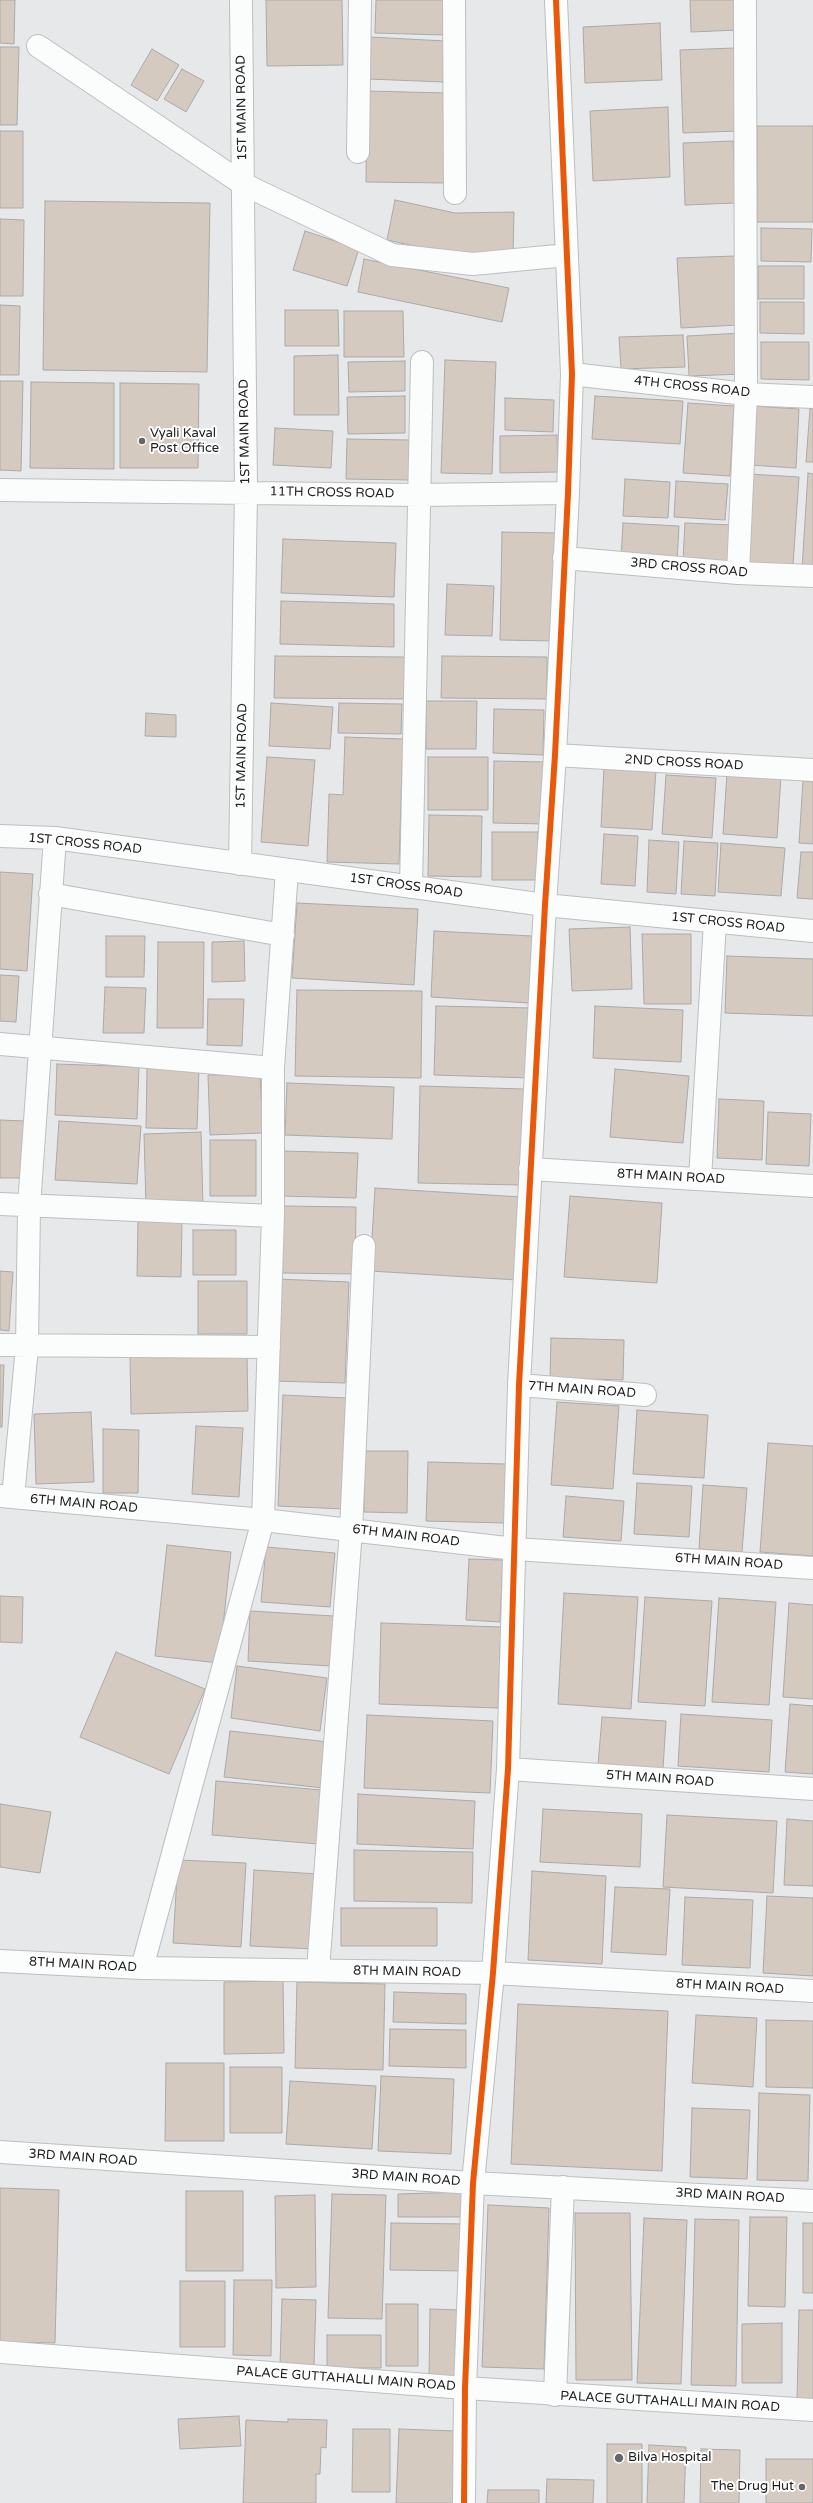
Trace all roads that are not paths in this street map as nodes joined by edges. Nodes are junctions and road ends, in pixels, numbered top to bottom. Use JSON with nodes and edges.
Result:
{"nodes":[{"id":1,"x":241,"y":0,"type":"edge"},
{"id":2,"x":360,"y":0,"type":"edge"},
{"id":3,"x":454,"y":0,"type":"edge"},
{"id":4,"x":556,"y":0,"type":"edge"},
{"id":5,"x":745,"y":0,"type":"edge"},
{"id":6,"x":38,"y":46,"type":"dead end"},
{"id":7,"x":358,"y":152,"type":"dead end"},
{"id":8,"x":243,"y":184,"type":"junction"},
{"id":9,"x":455,"y":193,"type":"dead end"},
{"id":10,"x":567,"y":255,"type":"junction"},
{"id":11,"x":422,"y":362,"type":"dead end"},
{"id":12,"x":572,"y":374,"type":"junction"},
{"id":13,"x":746,"y":394,"type":"junction"},
{"id":14,"x":813,"y":397,"type":"edge"},
{"id":15,"x":0,"y":490,"type":"edge"},
{"id":16,"x":246,"y":491,"type":"junction"},
{"id":17,"x":568,"y":493,"type":"junction"},
{"id":18,"x":419,"y":495,"type":"junction"},
{"id":19,"x":564,"y":558,"type":"junction"},
{"id":20,"x":738,"y":573,"type":"junction"},
{"id":21,"x":813,"y":576,"type":"edge"},
{"id":22,"x":556,"y":755,"type":"junction"},
{"id":23,"x":813,"y":770,"type":"edge"},
{"id":24,"x":0,"y":836,"type":"edge"},
{"id":25,"x":55,"y":838,"type":"junction"},
{"id":26,"x":240,"y":864,"type":"junction"},
{"id":27,"x":287,"y":870,"type":"junction"},
{"id":28,"x":411,"y":887,"type":"junction"},
{"id":29,"x":50,"y":894,"type":"junction"},
{"id":30,"x":545,"y":905,"type":"junction"},
{"id":31,"x":715,"y":922,"type":"junction"},
{"id":32,"x":813,"y":932,"type":"edge"},
{"id":33,"x":283,"y":935,"type":"junction"},
{"id":34,"x":0,"y":1044,"type":"edge"},
{"id":35,"x":40,"y":1046,"type":"junction"},
{"id":36,"x":273,"y":1068,"type":"junction"},
{"id":37,"x":530,"y":1169,"type":"junction"},
{"id":38,"x":700,"y":1179,"type":"junction"},
{"id":39,"x":813,"y":1186,"type":"edge"},
{"id":40,"x":0,"y":1204,"type":"edge"},
{"id":41,"x":29,"y":1206,"type":"junction"},
{"id":42,"x":273,"y":1216,"type":"junction"},
{"id":43,"x":364,"y":1246,"type":"dead end"},
{"id":44,"x":0,"y":1345,"type":"edge"},
{"id":45,"x":27,"y":1347,"type":"junction"},
{"id":46,"x":269,"y":1347,"type":"junction"},
{"id":47,"x":519,"y":1386,"type":"junction"},
{"id":48,"x":645,"y":1395,"type":"dead end"},
{"id":49,"x":7,"y":1497,"type":"edge"},
{"id":50,"x":262,"y":1520,"type":"junction"},
{"id":51,"x":351,"y":1530,"type":"junction"},
{"id":52,"x":515,"y":1549,"type":"junction"},
{"id":53,"x":813,"y":1568,"type":"edge"},
{"id":54,"x":508,"y":1770,"type":"junction"},
{"id":55,"x":813,"y":1789,"type":"edge"},
{"id":56,"x":0,"y":1961,"type":"edge"},
{"id":57,"x":142,"y":1968,"type":"junction"},
{"id":58,"x":318,"y":1970,"type":"junction"},
{"id":59,"x":493,"y":1973,"type":"junction"},
{"id":60,"x":813,"y":1991,"type":"edge"},
{"id":61,"x":0,"y":2152,"type":"edge"},
{"id":62,"x":473,"y":2183,"type":"junction"},
{"id":63,"x":563,"y":2187,"type":"junction"},
{"id":64,"x":813,"y":2201,"type":"edge"},
{"id":65,"x":0,"y":2352,"type":"edge"},
{"id":66,"x":465,"y":2388,"type":"junction"},
{"id":67,"x":556,"y":2395,"type":"junction"},
{"id":68,"x":813,"y":2410,"type":"edge"},
{"id":69,"x":464,"y":2503,"type":"edge"}],
"edges":[{"from":1,"to":8,"type":"street","name":"1ST MAIN ROAD"},
{"from":2,"to":7,"type":"street"},
{"from":3,"to":9,"type":"street"},
{"from":4,"to":10,"type":"street"},
{"from":5,"to":13,"type":"street"},
{"from":6,"to":8,"type":"street"},
{"from":8,"to":10,"type":"street"},
{"from":8,"to":16,"type":"street","name":"1ST MAIN ROAD"},
{"from":10,"to":12,"type":"street"},
{"from":11,"to":18,"type":"street"},
{"from":12,"to":13,"type":"street","name":"4TH CROSS ROAD"},
{"from":12,"to":17,"type":"street"},
{"from":13,"to":14,"type":"street","name":"4TH CROSS ROAD"},
{"from":13,"to":20,"type":"street"},
{"from":15,"to":16,"type":"street","name":"11TH CROSS ROAD"},
{"from":16,"to":18,"type":"street","name":"11TH CROSS ROAD"},
{"from":16,"to":26,"type":"street","name":"1ST MAIN ROAD"},
{"from":17,"to":18,"type":"street","name":"11TH CROSS ROAD"},
{"from":17,"to":19,"type":"street"},
{"from":18,"to":28,"type":"street"},
{"from":19,"to":20,"type":"street","name":"3RD CROSS ROAD"},
{"from":19,"to":22,"type":"street"},
{"from":20,"to":21,"type":"street","name":"3RD CROSS ROAD"},
{"from":22,"to":23,"type":"street","name":"2ND CROSS ROAD"},
{"from":22,"to":30,"type":"street"},
{"from":24,"to":25,"type":"street","name":"1ST CROSS ROAD"},
{"from":25,"to":26,"type":"street","name":"1ST CROSS ROAD"},
{"from":25,"to":29,"type":"street"},
{"from":26,"to":27,"type":"street","name":"1ST CROSS ROAD"},
{"from":27,"to":28,"type":"street","name":"1ST CROSS ROAD"},
{"from":27,"to":33,"type":"street"},
{"from":28,"to":30,"type":"street","name":"1ST CROSS ROAD"},
{"from":29,"to":33,"type":"street"},
{"from":29,"to":35,"type":"street"},
{"from":30,"to":31,"type":"street","name":"1ST CROSS ROAD"},
{"from":30,"to":37,"type":"street"},
{"from":31,"to":32,"type":"street","name":"1ST CROSS ROAD"},
{"from":31,"to":38,"type":"street"},
{"from":33,"to":36,"type":"street"},
{"from":34,"to":35,"type":"street"},
{"from":35,"to":36,"type":"street"},
{"from":35,"to":41,"type":"street"},
{"from":36,"to":42,"type":"street"},
{"from":37,"to":38,"type":"street","name":"8TH MAIN ROAD"},
{"from":37,"to":47,"type":"street"},
{"from":38,"to":39,"type":"street","name":"8TH MAIN ROAD"},
{"from":40,"to":41,"type":"street"},
{"from":41,"to":42,"type":"street"},
{"from":41,"to":45,"type":"street"},
{"from":42,"to":46,"type":"street"},
{"from":43,"to":51,"type":"street"},
{"from":44,"to":45,"type":"street"},
{"from":45,"to":46,"type":"street"},
{"from":45,"to":49,"type":"street"},
{"from":46,"to":50,"type":"street"},
{"from":47,"to":48,"type":"street","name":"7TH MAIN ROAD"},
{"from":47,"to":52,"type":"street"},
{"from":49,"to":50,"type":"street","name":"6TH MAIN ROAD"},
{"from":50,"to":51,"type":"street","name":"6TH MAIN ROAD"},
{"from":50,"to":57,"type":"street"},
{"from":51,"to":52,"type":"street","name":"6TH MAIN ROAD"},
{"from":51,"to":58,"type":"street"},
{"from":52,"to":53,"type":"street","name":"6TH MAIN ROAD"},
{"from":52,"to":54,"type":"street"},
{"from":54,"to":55,"type":"street","name":"5TH MAIN ROAD"},
{"from":54,"to":59,"type":"street"},
{"from":56,"to":57,"type":"street","name":"8TH MAIN ROAD"},
{"from":57,"to":58,"type":"street","name":"8TH MAIN ROAD"},
{"from":58,"to":59,"type":"street","name":"8TH MAIN ROAD"},
{"from":59,"to":60,"type":"street","name":"8TH MAIN ROAD"},
{"from":59,"to":62,"type":"street"},
{"from":61,"to":62,"type":"street","name":"3RD MAIN ROAD"},
{"from":62,"to":63,"type":"street","name":"3RD MAIN ROAD"},
{"from":62,"to":66,"type":"street"},
{"from":63,"to":64,"type":"street","name":"3RD MAIN ROAD"},
{"from":63,"to":67,"type":"street"},
{"from":65,"to":66,"type":"street","name":"PALACE GUTTAHALLI MAIN ROAD"},
{"from":66,"to":67,"type":"street","name":"PALACE GUTTAHALLI MAIN ROAD"},
{"from":66,"to":69,"type":"street"},
{"from":67,"to":68,"type":"street","name":"PALACE GUTTAHALLI MAIN ROAD"}]}
